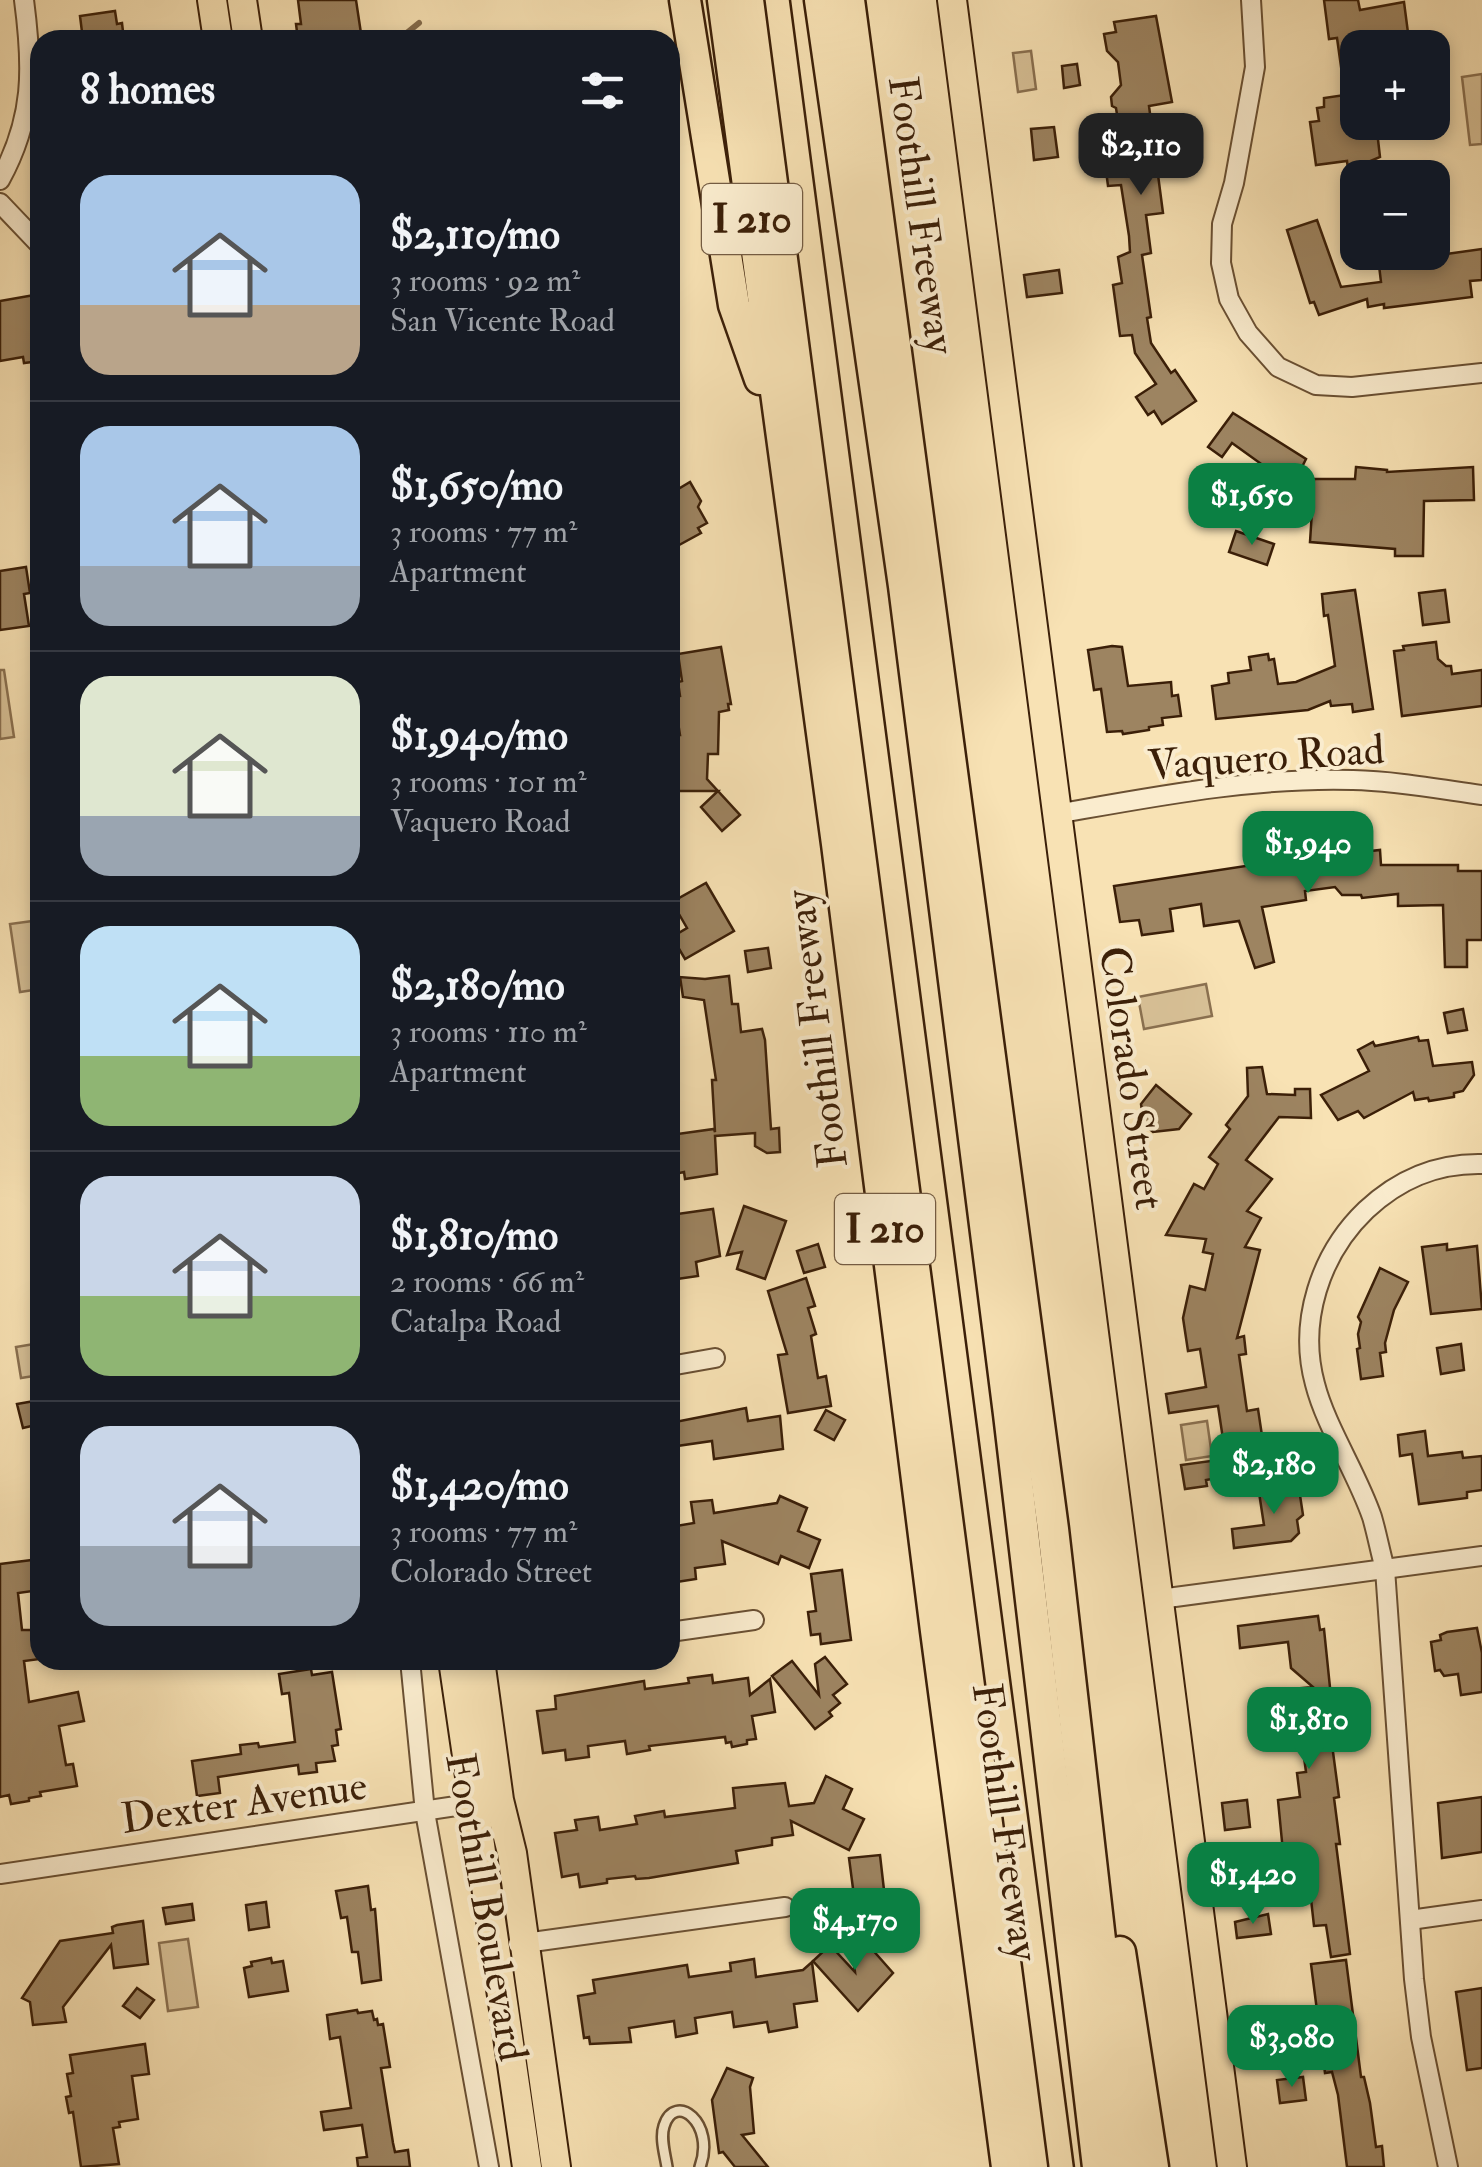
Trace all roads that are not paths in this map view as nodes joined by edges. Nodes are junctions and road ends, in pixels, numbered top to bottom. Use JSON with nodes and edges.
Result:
{"nodes":[{"id":1,"x":24,"y":0,"type":"edge"},
{"id":2,"x":212,"y":0,"type":"edge"},
{"id":3,"x":242,"y":0,"type":"edge"},
{"id":4,"x":685,"y":0,"type":"edge"},
{"id":5,"x":724,"y":0,"type":"edge"},
{"id":6,"x":748,"y":0,"type":"edge"},
{"id":7,"x":820,"y":0,"type":"edge"},
{"id":8,"x":850,"y":0,"type":"edge"},
{"id":9,"x":952,"y":0,"type":"edge"},
{"id":10,"x":1251,"y":0,"type":"edge"},
{"id":11,"x":216,"y":30,"type":"edge"},
{"id":12,"x":246,"y":30,"type":"edge"},
{"id":13,"x":30,"y":64,"type":"edge"},
{"id":14,"x":30,"y":84,"type":"edge"},
{"id":15,"x":0,"y":180,"type":"edge"},
{"id":16,"x":0,"y":203,"type":"edge"},
{"id":17,"x":30,"y":234,"type":"edge"},
{"id":18,"x":1482,"y":373,"type":"edge"},
{"id":19,"x":781,"y":439,"type":"junction"},
{"id":20,"x":1482,"y":795,"type":"edge"},
{"id":21,"x":1056,"y":814,"type":"junction"},
{"id":22,"x":1482,"y":1164,"type":"edge"},
{"id":23,"x":715,"y":1358,"type":"dead end"},
{"id":24,"x":680,"y":1364,"type":"edge"},
{"id":25,"x":1053,"y":1529,"type":"junction"},
{"id":26,"x":1482,"y":1556,"type":"edge"},
{"id":27,"x":1385,"y":1568,"type":"junction"},
{"id":28,"x":1160,"y":1599,"type":"junction"},
{"id":29,"x":754,"y":1620,"type":"dead end"},
{"id":30,"x":680,"y":1631,"type":"edge"},
{"id":31,"x":411,"y":1670,"type":"edge"},
{"id":32,"x":466,"y":1670,"type":"edge"},
{"id":33,"x":487,"y":1801,"type":"junction"},
{"id":34,"x":425,"y":1812,"type":"junction"},
{"id":35,"x":0,"y":1874,"type":"edge"},
{"id":36,"x":785,"y":1907,"type":"dead end"},
{"id":37,"x":1482,"y":1910,"type":"edge"},
{"id":38,"x":1410,"y":1920,"type":"junction"},
{"id":39,"x":510,"y":1945,"type":"junction"},
{"id":40,"x":988,"y":2018,"type":"junction"},
{"id":41,"x":489,"y":2167,"type":"edge"},
{"id":42,"x":527,"y":2167,"type":"edge"},
{"id":43,"x":556,"y":2167,"type":"edge"},
{"id":44,"x":667,"y":2167,"type":"edge"},
{"id":45,"x":700,"y":2167,"type":"edge"},
{"id":46,"x":991,"y":2167,"type":"edge"},
{"id":47,"x":1008,"y":2167,"type":"edge"},
{"id":48,"x":1032,"y":2167,"type":"edge"},
{"id":49,"x":1098,"y":2167,"type":"edge"},
{"id":50,"x":1126,"y":2167,"type":"edge"},
{"id":51,"x":1153,"y":2167,"type":"edge"},
{"id":52,"x":1232,"y":2167,"type":"edge"},
{"id":53,"x":1448,"y":2167,"type":"edge"}],
"edges":[{"from":1,"to":13,"type":"street"},
{"from":2,"to":11,"type":"main road"},
{"from":3,"to":12,"type":"main road"},
{"from":4,"to":19,"type":"highway"},
{"from":5,"to":19,"type":"highway","name":"Foothill Freeway","number":"I 210"},
{"from":6,"to":48,"type":"highway"},
{"from":7,"to":49,"type":"highway"},
{"from":8,"to":25,"type":"highway","name":"Foothill Freeway"},
{"from":9,"to":21,"type":"main road","name":"Colorado Street"},
{"from":10,"to":18,"type":"street"},
{"from":14,"to":15,"type":"street"},
{"from":16,"to":17,"type":"street"},
{"from":19,"to":40,"type":"highway","name":"Foothill Freeway","number":"I 210"},
{"from":20,"to":21,"type":"street","name":"Vaquero Road"},
{"from":21,"to":28,"type":"main road","name":"Colorado Street"},
{"from":22,"to":27,"type":"street"},
{"from":23,"to":24,"type":"street"},
{"from":25,"to":50,"type":"highway","name":"Foothill Freeway"},
{"from":25,"to":51,"type":"highway"},
{"from":26,"to":27,"type":"street"},
{"from":27,"to":28,"type":"street"},
{"from":27,"to":38,"type":"street"},
{"from":28,"to":52,"type":"main road","name":"Colorado Street"},
{"from":29,"to":30,"type":"street"},
{"from":31,"to":34,"type":"street","name":"Foothill Boulevard"},
{"from":32,"to":33,"type":"main road","name":"Foothill Boulevard"},
{"from":33,"to":34,"type":"street","name":"Dexter Avenue"},
{"from":33,"to":39,"type":"main road","name":"Foothill Boulevard"},
{"from":34,"to":35,"type":"street","name":"Dexter Avenue"},
{"from":34,"to":41,"type":"street","name":"Foothill Boulevard"},
{"from":36,"to":39,"type":"street"},
{"from":37,"to":38,"type":"street"},
{"from":38,"to":53,"type":"street"},
{"from":39,"to":42,"type":"main road","name":"Foothill Boulevard"},
{"from":39,"to":43,"type":"main road","name":"Foothill Boulevard"},
{"from":40,"to":46,"type":"highway"},
{"from":40,"to":47,"type":"highway","name":"Foothill Freeway","number":"I 210"},
{"from":44,"to":45,"type":"lane"}]}
